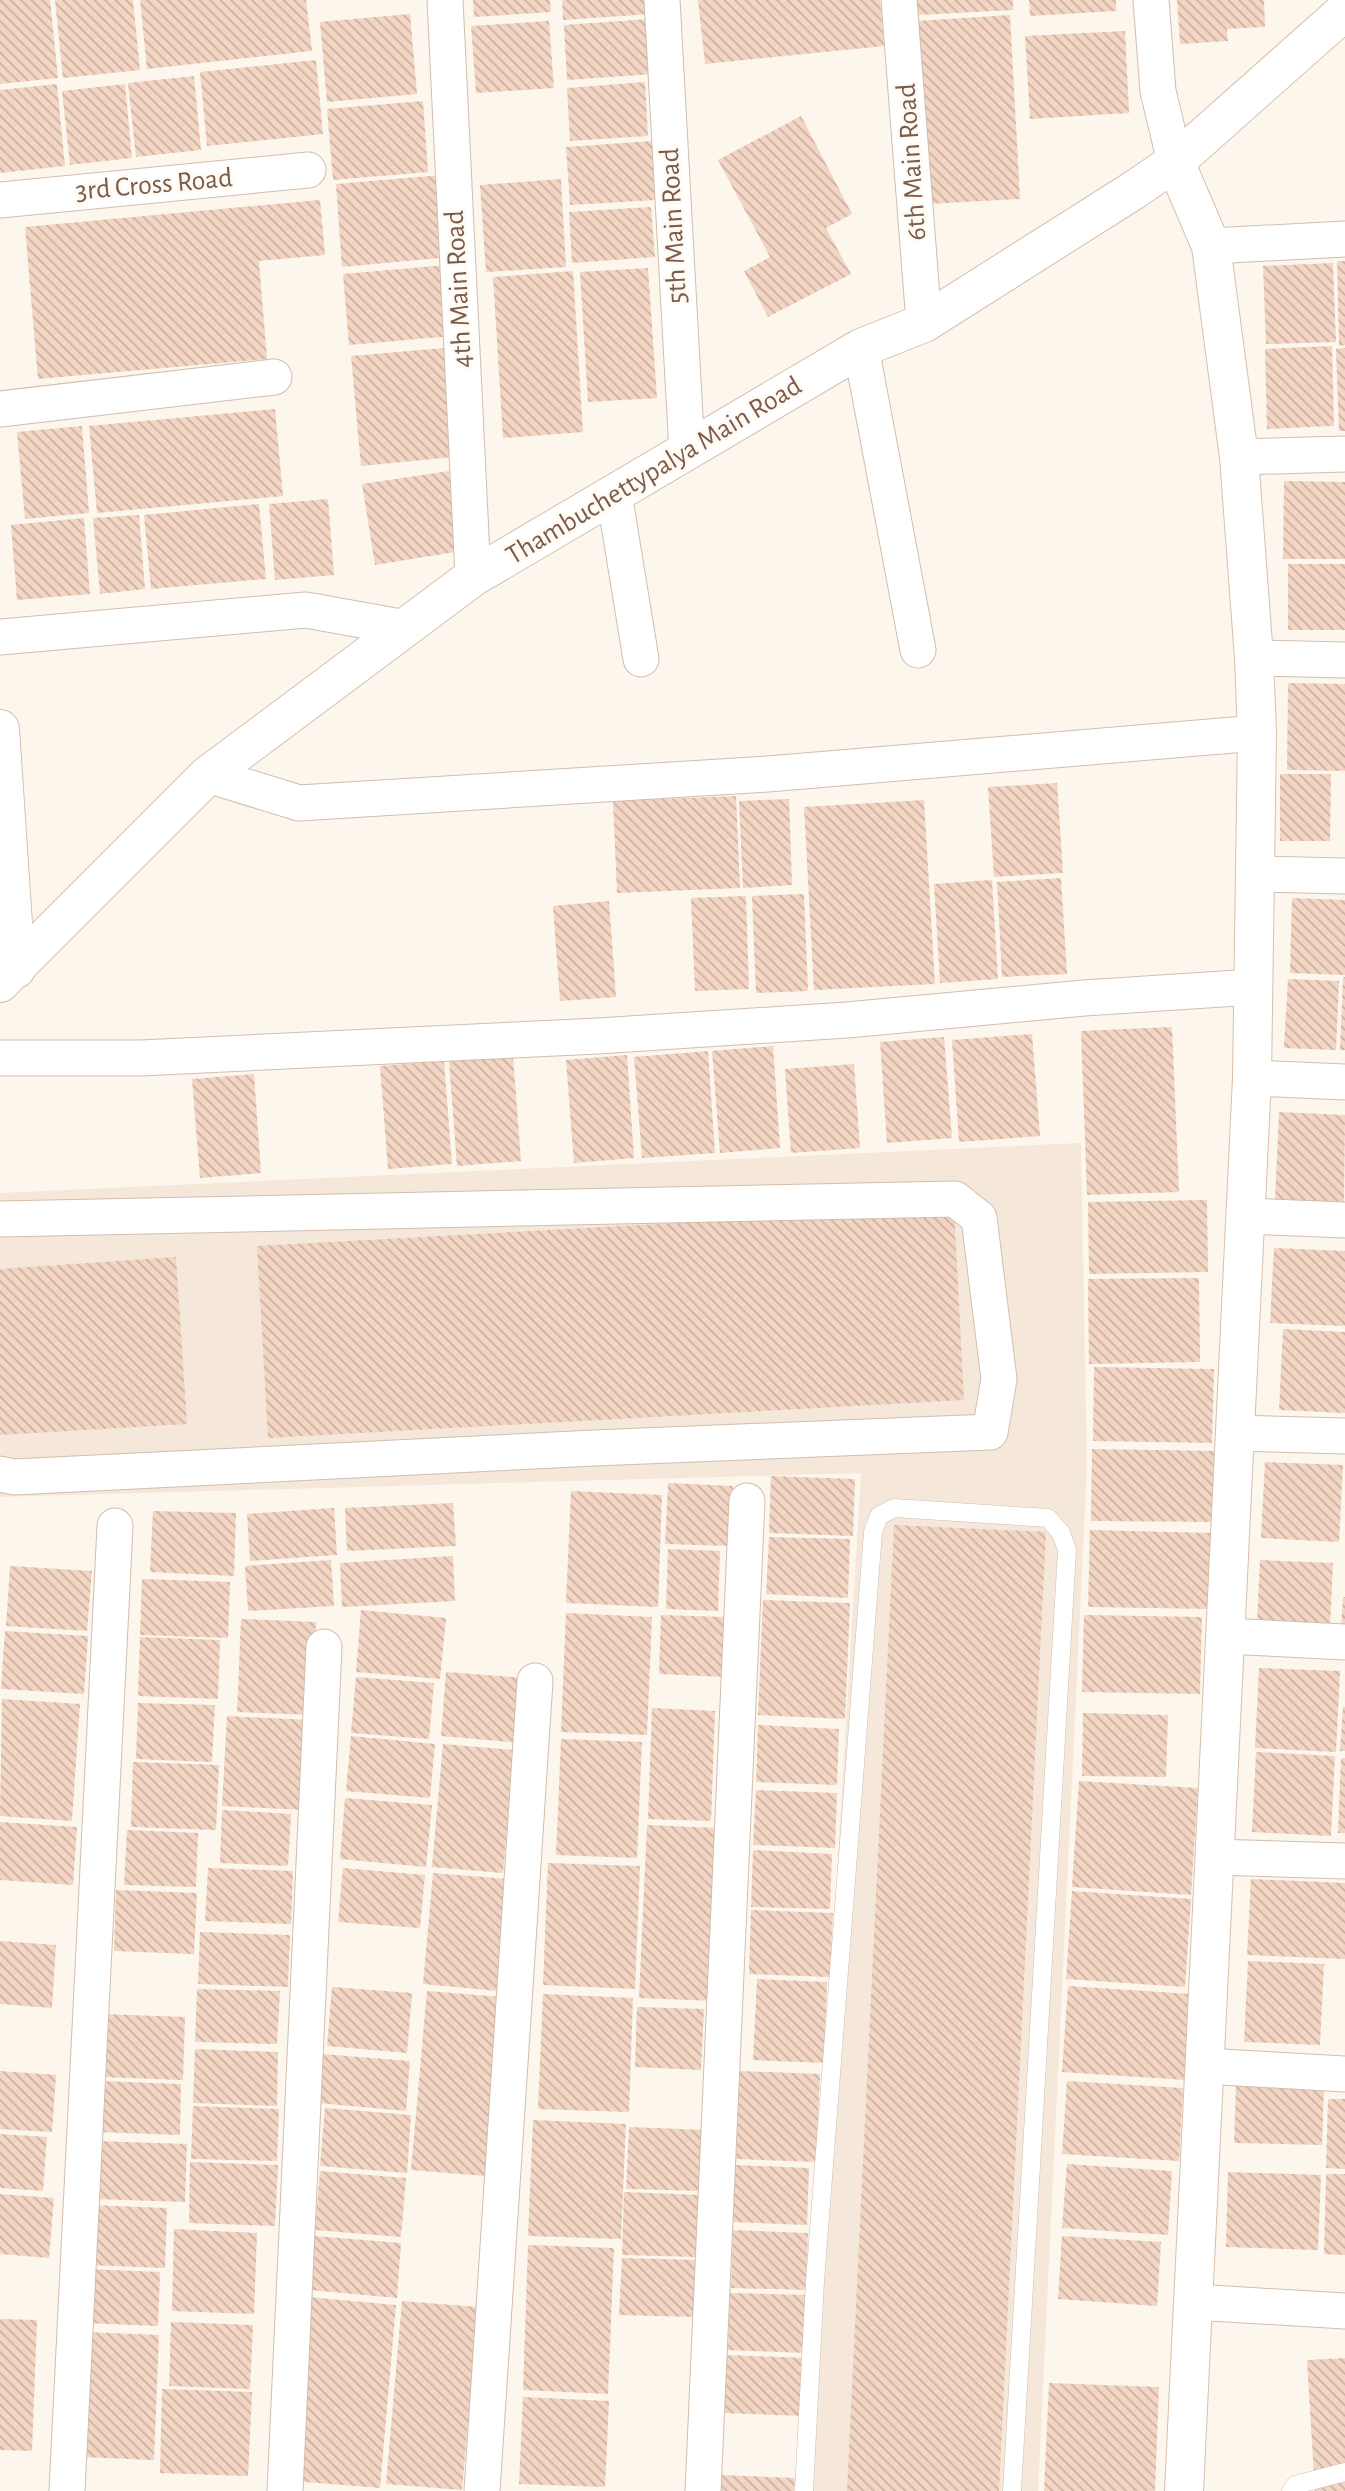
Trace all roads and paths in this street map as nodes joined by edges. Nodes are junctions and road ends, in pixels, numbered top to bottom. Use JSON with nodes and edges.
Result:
{"nodes":[{"id":1,"x":445,"y":0,"type":"edge"},
{"id":2,"x":662,"y":0,"type":"edge"},
{"id":3,"x":900,"y":0,"type":"edge"},
{"id":4,"x":1151,"y":0,"type":"edge"},
{"id":5,"x":1345,"y":11,"type":"edge"},
{"id":6,"x":1174,"y":162,"type":"junction"},
{"id":7,"x":309,"y":170,"type":"dead end"},
{"id":8,"x":0,"y":200,"type":"edge"},
{"id":9,"x":1345,"y":239,"type":"edge"},
{"id":10,"x":1210,"y":246,"type":"junction"},
{"id":11,"x":924,"y":323,"type":"junction"},
{"id":12,"x":861,"y":348,"type":"junction"},
{"id":13,"x":274,"y":377,"type":"dead end"},
{"id":14,"x":0,"y":409,"type":"edge"},
{"id":15,"x":687,"y":452,"type":"junction"},
{"id":16,"x":1345,"y":454,"type":"edge"},
{"id":17,"x":1239,"y":457,"type":"junction"},
{"id":18,"x":614,"y":494,"type":"junction"},
{"id":19,"x":473,"y":578,"type":"junction"},
{"id":20,"x":407,"y":628,"type":"junction"},
{"id":21,"x":0,"y":637,"type":"edge"},
{"id":22,"x":918,"y":650,"type":"dead end"},
{"id":23,"x":1254,"y":658,"type":"junction"},
{"id":24,"x":641,"y":660,"type":"dead end"},
{"id":25,"x":1345,"y":660,"type":"edge"},
{"id":26,"x":0,"y":729,"type":"edge"},
{"id":27,"x":1257,"y":733,"type":"junction"},
{"id":28,"x":208,"y":775,"type":"junction"},
{"id":29,"x":1254,"y":874,"type":"junction"},
{"id":30,"x":1345,"y":876,"type":"edge"},
{"id":31,"x":5,"y":883,"type":"edge"},
{"id":32,"x":8,"y":976,"type":"edge"},
{"id":33,"x":1253,"y":987,"type":"junction"},
{"id":34,"x":0,"y":1058,"type":"edge"},
{"id":35,"x":1252,"y":1078,"type":"junction"},
{"id":36,"x":1345,"y":1082,"type":"edge"},
{"id":37,"x":1246,"y":1216,"type":"junction"},
{"id":38,"x":0,"y":1219,"type":"edge"},
{"id":39,"x":1345,"y":1220,"type":"edge"},
{"id":40,"x":1235,"y":1433,"type":"junction"},
{"id":41,"x":1345,"y":1436,"type":"edge"},
{"id":42,"x":0,"y":1474,"type":"edge"},
{"id":43,"x":747,"y":1501,"type":"dead end"},
{"id":44,"x":116,"y":1527,"type":"dead end"},
{"id":45,"x":1225,"y":1636,"type":"junction"},
{"id":46,"x":1345,"y":1642,"type":"edge"},
{"id":47,"x":324,"y":1647,"type":"dead end"},
{"id":48,"x":535,"y":1681,"type":"dead end"},
{"id":49,"x":1214,"y":1857,"type":"junction"},
{"id":50,"x":1345,"y":1861,"type":"edge"},
{"id":51,"x":1204,"y":2066,"type":"junction"},
{"id":52,"x":1345,"y":2074,"type":"edge"},
{"id":53,"x":1193,"y":2302,"type":"junction"},
{"id":54,"x":1345,"y":2311,"type":"edge"},
{"id":55,"x":1345,"y":2472,"type":"edge"},
{"id":56,"x":67,"y":2491,"type":"edge"},
{"id":57,"x":285,"y":2491,"type":"edge"},
{"id":58,"x":482,"y":2491,"type":"edge"},
{"id":59,"x":703,"y":2491,"type":"edge"},
{"id":60,"x":804,"y":2491,"type":"edge"},
{"id":61,"x":1012,"y":2491,"type":"edge"},
{"id":62,"x":1184,"y":2491,"type":"edge"},
{"id":63,"x":1291,"y":2491,"type":"edge"}],
"edges":[{"from":1,"to":19,"type":"street","name":"4th Main Road"},
{"from":2,"to":15,"type":"street","name":"5th Main Road"},
{"from":3,"to":11,"type":"street","name":"6th Main Road"},
{"from":4,"to":6,"type":"street"},
{"from":5,"to":6,"type":"street","name":"Thambuchettypalya Main Road"},
{"from":6,"to":10,"type":"street"},
{"from":6,"to":11,"type":"street","name":"Thambuchettypalya Main Road"},
{"from":7,"to":8,"type":"street","name":"3rd Cross Road"},
{"from":9,"to":10,"type":"street"},
{"from":10,"to":17,"type":"street"},
{"from":11,"to":12,"type":"street","name":"Thambuchettypalya Main Road"},
{"from":12,"to":15,"type":"street","name":"Thambuchettypalya Main Road"},
{"from":12,"to":22,"type":"street"},
{"from":13,"to":14,"type":"street"},
{"from":15,"to":18,"type":"street","name":"Thambuchettypalya Main Road"},
{"from":16,"to":17,"type":"street"},
{"from":17,"to":23,"type":"street"},
{"from":18,"to":19,"type":"street","name":"Thambuchettypalya Main Road"},
{"from":18,"to":24,"type":"street"},
{"from":19,"to":20,"type":"street","name":"Thambuchettypalya Main Road"},
{"from":20,"to":21,"type":"street"},
{"from":20,"to":28,"type":"street","name":"Thambuchettypalya Main Road"},
{"from":23,"to":25,"type":"street"},
{"from":23,"to":27,"type":"street"},
{"from":26,"to":31,"type":"street"},
{"from":27,"to":28,"type":"street"},
{"from":27,"to":29,"type":"street"},
{"from":28,"to":32,"type":"street","name":"Thambuchettypalya Main Road"},
{"from":29,"to":30,"type":"street"},
{"from":29,"to":33,"type":"street"},
{"from":31,"to":32,"type":"street"},
{"from":33,"to":34,"type":"street"},
{"from":33,"to":35,"type":"street"},
{"from":35,"to":36,"type":"street"},
{"from":35,"to":37,"type":"street"},
{"from":37,"to":39,"type":"street"},
{"from":37,"to":40,"type":"street"},
{"from":38,"to":42,"type":"street"},
{"from":40,"to":41,"type":"street"},
{"from":40,"to":45,"type":"street"},
{"from":43,"to":59,"type":"street"},
{"from":44,"to":56,"type":"street"},
{"from":45,"to":46,"type":"street"},
{"from":45,"to":49,"type":"street"},
{"from":47,"to":57,"type":"street"},
{"from":48,"to":58,"type":"street"},
{"from":49,"to":50,"type":"street"},
{"from":49,"to":51,"type":"street"},
{"from":51,"to":52,"type":"street"},
{"from":51,"to":53,"type":"street"},
{"from":53,"to":54,"type":"street"},
{"from":53,"to":62,"type":"street"},
{"from":55,"to":63,"type":"lane"},
{"from":60,"to":61,"type":"lane"}]}
